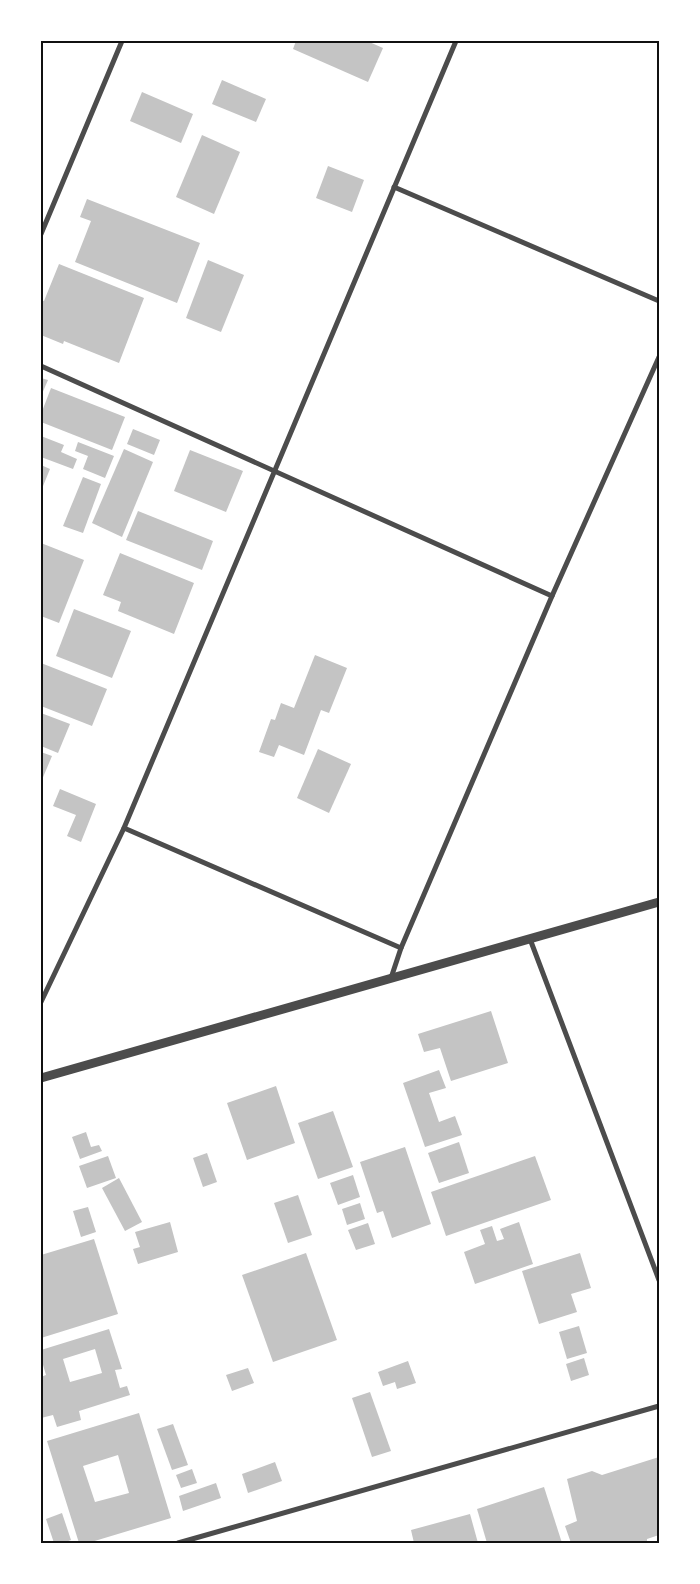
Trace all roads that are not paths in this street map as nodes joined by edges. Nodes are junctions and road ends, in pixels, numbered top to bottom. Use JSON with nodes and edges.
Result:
{"nodes":[{"id":1,"x":122,"y":41,"type":"edge"},
{"id":2,"x":456,"y":41,"type":"edge"},
{"id":3,"x":394,"y":187,"type":"junction"},
{"id":4,"x":41,"y":234,"type":"edge"},
{"id":5,"x":659,"y":302,"type":"edge"},
{"id":6,"x":659,"y":357,"type":"edge"},
{"id":7,"x":41,"y":366,"type":"edge"},
{"id":8,"x":274,"y":472,"type":"junction"},
{"id":9,"x":552,"y":596,"type":"junction"},
{"id":10,"x":124,"y":828,"type":"junction"},
{"id":11,"x":659,"y":902,"type":"edge"},
{"id":12,"x":530,"y":939,"type":"junction"},
{"id":13,"x":401,"y":948,"type":"junction"},
{"id":14,"x":391,"y":978,"type":"junction"},
{"id":15,"x":41,"y":1002,"type":"edge"},
{"id":16,"x":41,"y":1078,"type":"edge"},
{"id":17,"x":659,"y":1280,"type":"edge"},
{"id":18,"x":659,"y":1406,"type":"edge"},
{"id":19,"x":178,"y":1543,"type":"edge"}],
"edges":[{"from":1,"to":4,"type":"street"},
{"from":2,"to":3,"type":"street"},
{"from":3,"to":5,"type":"street"},
{"from":3,"to":8,"type":"street"},
{"from":6,"to":9,"type":"street"},
{"from":7,"to":8,"type":"street"},
{"from":8,"to":9,"type":"street"},
{"from":8,"to":10,"type":"street"},
{"from":9,"to":13,"type":"street"},
{"from":10,"to":13,"type":"street"},
{"from":10,"to":15,"type":"street"},
{"from":11,"to":12,"type":"street"},
{"from":12,"to":14,"type":"street"},
{"from":12,"to":17,"type":"street"},
{"from":13,"to":14,"type":"street"},
{"from":14,"to":16,"type":"street"},
{"from":18,"to":19,"type":"street"}]}
